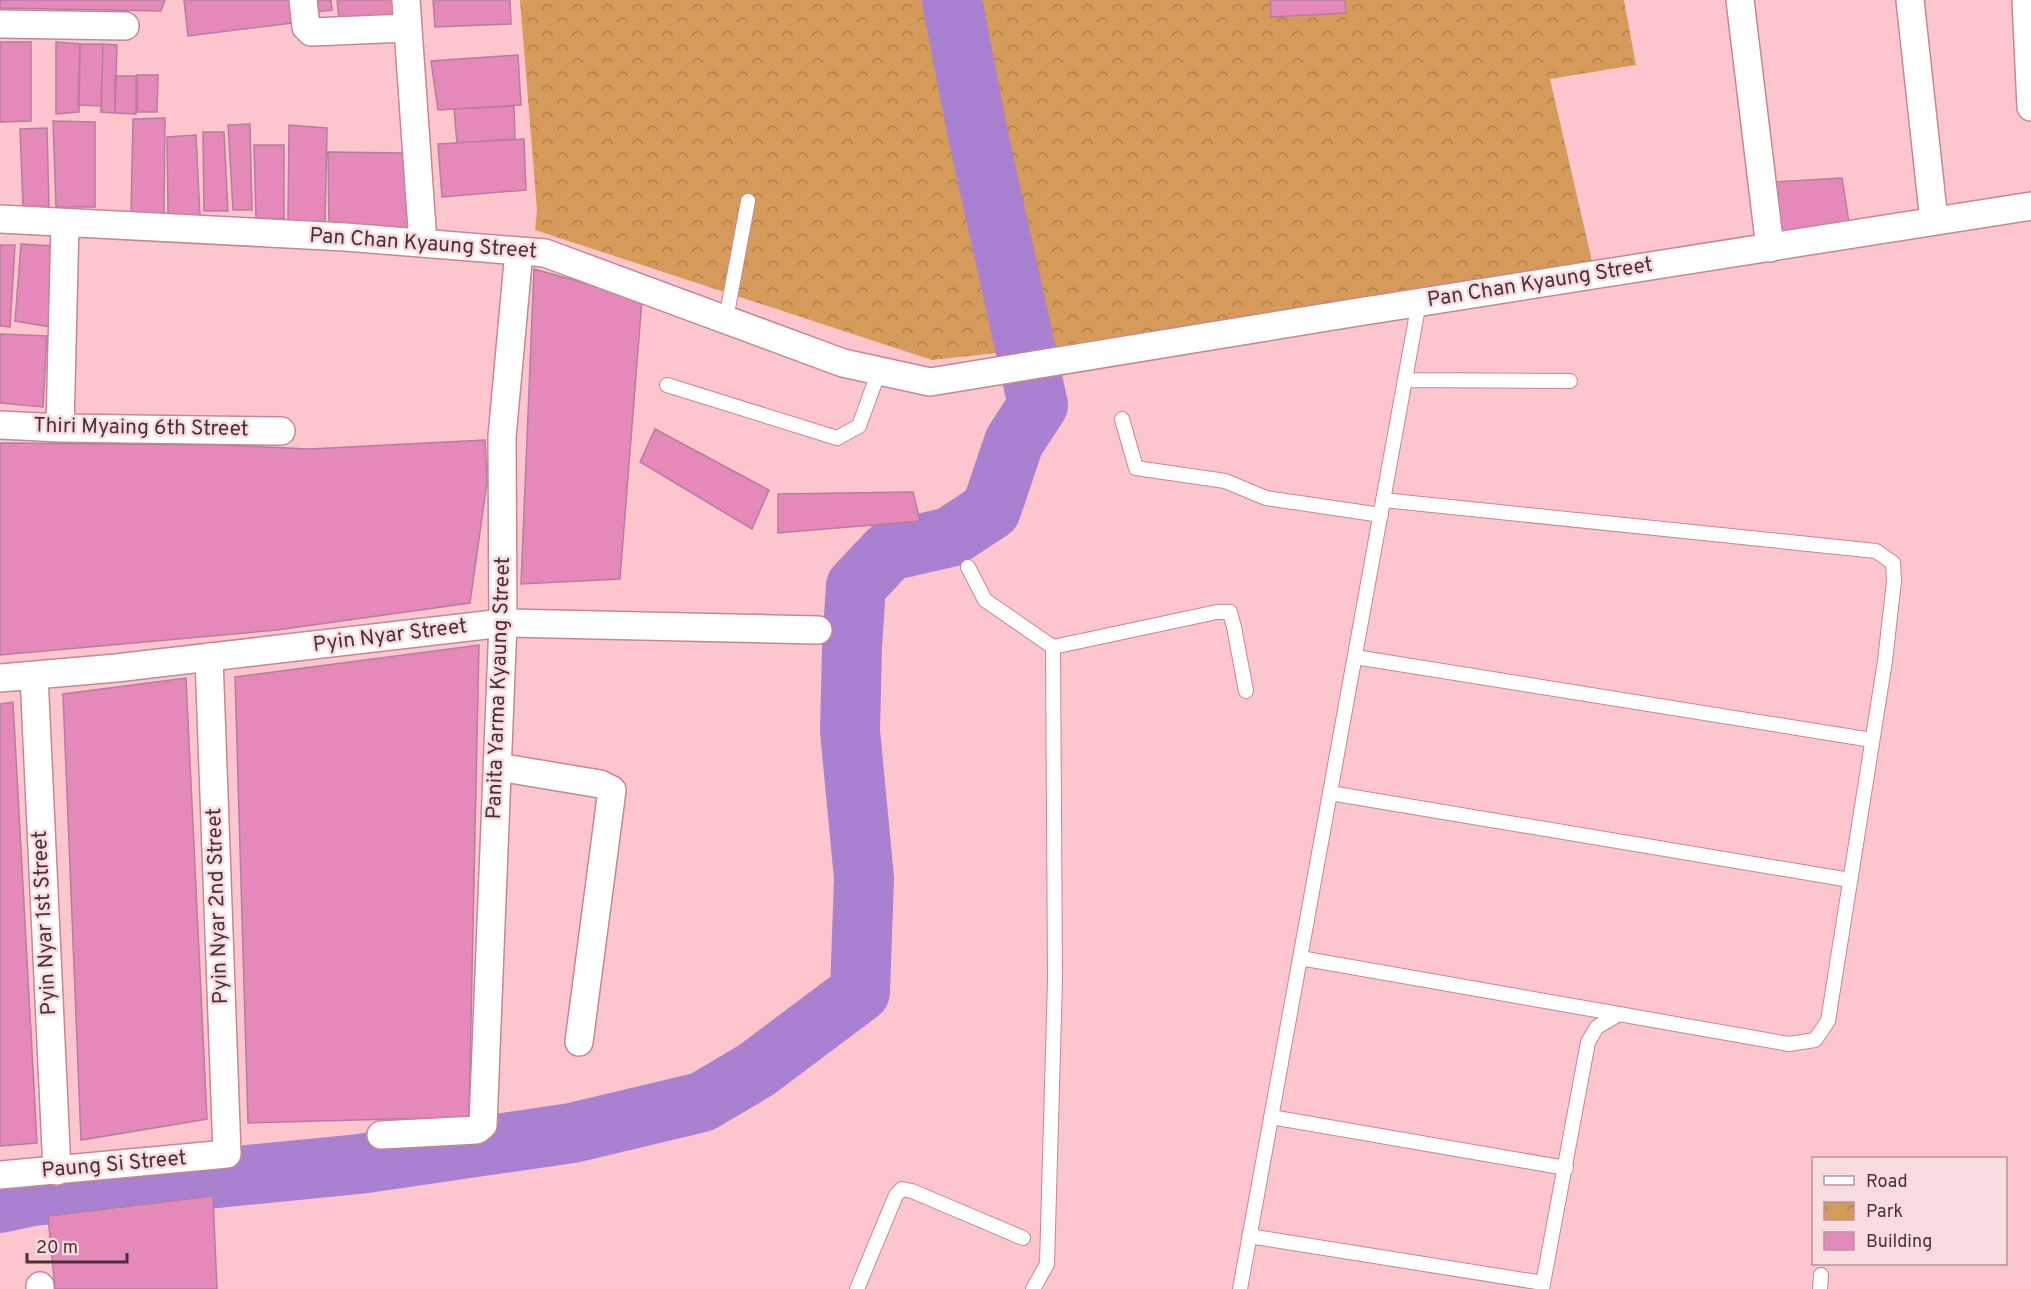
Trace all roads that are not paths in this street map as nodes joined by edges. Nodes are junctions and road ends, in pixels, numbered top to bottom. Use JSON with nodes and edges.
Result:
{"nodes":[{"id":1,"x":303,"y":0,"type":"edge"},
{"id":2,"x":405,"y":0,"type":"edge"},
{"id":3,"x":1740,"y":0,"type":"edge"},
{"id":4,"x":1910,"y":0,"type":"edge"},
{"id":5,"x":2026,"y":0,"type":"edge"},
{"id":6,"x":0,"y":24,"type":"edge"},
{"id":7,"x":125,"y":26,"type":"dead end"},
{"id":8,"x":407,"y":28,"type":"junction"},
{"id":9,"x":2031,"y":107,"type":"edge"},
{"id":10,"x":748,"y":201,"type":"dead end"},
{"id":11,"x":2031,"y":206,"type":"edge"},
{"id":12,"x":0,"y":219,"type":"edge"},
{"id":13,"x":1934,"y":221,"type":"junction"},
{"id":14,"x":65,"y":223,"type":"junction"},
{"id":15,"x":423,"y":243,"type":"junction"},
{"id":16,"x":1770,"y":248,"type":"junction"},
{"id":17,"x":519,"y":251,"type":"junction"},
{"id":18,"x":1419,"y":302,"type":"junction"},
{"id":19,"x":726,"y":319,"type":"junction"},
{"id":20,"x":879,"y":371,"type":"junction"},
{"id":21,"x":1405,"y":380,"type":"junction"},
{"id":22,"x":1570,"y":381,"type":"dead end"},
{"id":23,"x":667,"y":385,"type":"dead end"},
{"id":24,"x":1122,"y":419,"type":"dead end"},
{"id":25,"x":0,"y":425,"type":"edge"},
{"id":26,"x":60,"y":428,"type":"junction"},
{"id":27,"x":281,"y":431,"type":"dead end"},
{"id":28,"x":1383,"y":500,"type":"junction"},
{"id":29,"x":1381,"y":515,"type":"junction"},
{"id":30,"x":968,"y":567,"type":"dead end"},
{"id":31,"x":503,"y":623,"type":"junction"},
{"id":32,"x":818,"y":630,"type":"dead end"},
{"id":33,"x":1053,"y":647,"type":"junction"},
{"id":34,"x":209,"y":657,"type":"junction"},
{"id":35,"x":1355,"y":657,"type":"junction"},
{"id":36,"x":34,"y":676,"type":"junction"},
{"id":37,"x":0,"y":678,"type":"edge"},
{"id":38,"x":1246,"y":691,"type":"dead end"},
{"id":39,"x":1872,"y":740,"type":"junction"},
{"id":40,"x":498,"y":767,"type":"junction"},
{"id":41,"x":1330,"y":793,"type":"junction"},
{"id":42,"x":1850,"y":880,"type":"junction"},
{"id":43,"x":1300,"y":958,"type":"junction"},
{"id":44,"x":1619,"y":1014,"type":"junction"},
{"id":45,"x":579,"y":1042,"type":"dead end"},
{"id":46,"x":1271,"y":1117,"type":"junction"},
{"id":47,"x":381,"y":1135,"type":"dead end"},
{"id":48,"x":227,"y":1155,"type":"joint"},
{"id":49,"x":1566,"y":1168,"type":"junction"},
{"id":50,"x":57,"y":1171,"type":"junction"},
{"id":51,"x":0,"y":1175,"type":"edge"},
{"id":52,"x":1249,"y":1236,"type":"junction"},
{"id":53,"x":1023,"y":1238,"type":"dead end"},
{"id":54,"x":1543,"y":1286,"type":"edge"},
{"id":55,"x":857,"y":1289,"type":"edge"},
{"id":56,"x":1033,"y":1289,"type":"edge"},
{"id":57,"x":1240,"y":1289,"type":"edge"}],
"edges":[{"from":1,"to":8,"type":"street"},
{"from":2,"to":8,"type":"street"},
{"from":3,"to":16,"type":"street"},
{"from":4,"to":13,"type":"street"},
{"from":5,"to":9,"type":"street"},
{"from":6,"to":7,"type":"street"},
{"from":8,"to":15,"type":"street"},
{"from":10,"to":19,"type":"lane"},
{"from":11,"to":13,"type":"street","name":"Pan Chan Kyaung Street"},
{"from":12,"to":14,"type":"street","name":"Pan Chan Kyaung Street"},
{"from":13,"to":16,"type":"street","name":"Pan Chan Kyaung Street"},
{"from":14,"to":15,"type":"street","name":"Pan Chan Kyaung Street"},
{"from":14,"to":26,"type":"street"},
{"from":15,"to":17,"type":"street","name":"Pan Chan Kyaung Street"},
{"from":16,"to":18,"type":"street","name":"Pan Chan Kyaung Street"},
{"from":17,"to":19,"type":"street","name":"Pan Chan Kyaung Street"},
{"from":17,"to":31,"type":"street","name":"Panita Yarma Kyaung Street"},
{"from":18,"to":20,"type":"street","name":"Pan Chan Kyaung Street"},
{"from":18,"to":21,"type":"lane"},
{"from":19,"to":20,"type":"street","name":"Pan Chan Kyaung Street"},
{"from":20,"to":23,"type":"lane"},
{"from":21,"to":22,"type":"lane"},
{"from":21,"to":28,"type":"lane"},
{"from":24,"to":29,"type":"lane"},
{"from":25,"to":26,"type":"street","name":"Thiri Myaing 6th Street"},
{"from":26,"to":27,"type":"street","name":"Thiri Myaing 6th Street"},
{"from":28,"to":29,"type":"lane"},
{"from":28,"to":39,"type":"lane"},
{"from":29,"to":35,"type":"lane"},
{"from":30,"to":33,"type":"lane"},
{"from":31,"to":32,"type":"street","name":"Pyin Nyar Street"},
{"from":31,"to":34,"type":"street","name":"Pyin Nyar Street"},
{"from":31,"to":40,"type":"street","name":"Panita Yarma Kyaung Street"},
{"from":33,"to":38,"type":"lane"},
{"from":33,"to":56,"type":"lane"},
{"from":34,"to":36,"type":"street","name":"Pyin Nyar Street"},
{"from":34,"to":48,"type":"street","name":"Pyin Nyar 2nd Street"},
{"from":35,"to":39,"type":"lane"},
{"from":35,"to":41,"type":"lane"},
{"from":36,"to":37,"type":"street","name":"Pyin Nyar Street"},
{"from":36,"to":50,"type":"street","name":"Pyin Nyar 1st Street"},
{"from":39,"to":42,"type":"lane"},
{"from":40,"to":45,"type":"street"},
{"from":40,"to":47,"type":"street","name":"Panita Yarma Kyaung Street"},
{"from":41,"to":42,"type":"lane"},
{"from":41,"to":43,"type":"lane"},
{"from":42,"to":44,"type":"lane"},
{"from":43,"to":44,"type":"lane"},
{"from":43,"to":46,"type":"lane"},
{"from":44,"to":49,"type":"lane"},
{"from":46,"to":49,"type":"lane"},
{"from":46,"to":52,"type":"lane"},
{"from":48,"to":50,"type":"street","name":"Paung Si Street"},
{"from":49,"to":54,"type":"lane"},
{"from":50,"to":51,"type":"street","name":"Paung Si Street"},
{"from":52,"to":54,"type":"lane"},
{"from":52,"to":57,"type":"lane"},
{"from":53,"to":55,"type":"lane"}]}
